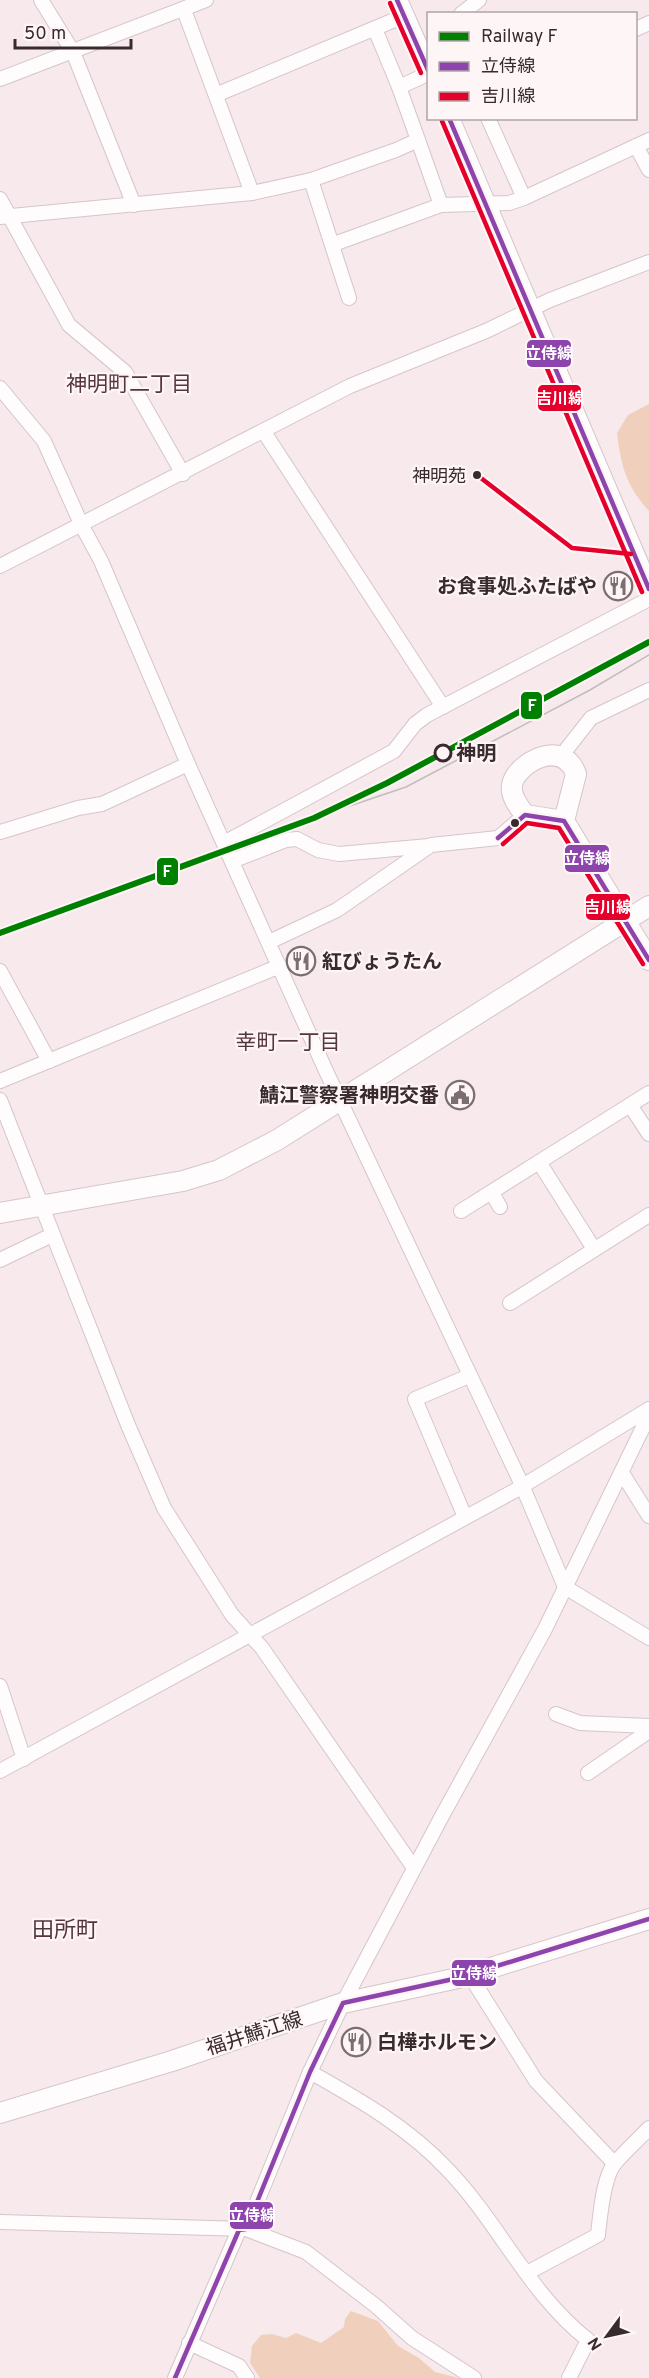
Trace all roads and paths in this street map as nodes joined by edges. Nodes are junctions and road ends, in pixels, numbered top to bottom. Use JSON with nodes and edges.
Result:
{"nodes":[{"id":1,"x":41,"y":0,"type":"edge"},
{"id":2,"x":206,"y":0,"type":"edge"},
{"id":3,"x":479,"y":0,"type":"edge"},
{"id":4,"x":401,"y":8,"type":"edge"},
{"id":5,"x":184,"y":10,"type":"junction"},
{"id":6,"x":464,"y":12,"type":"edge"},
{"id":7,"x":375,"y":29,"type":"junction"},
{"id":8,"x":422,"y":37,"type":"edge"},
{"id":9,"x":73,"y":52,"type":"junction"},
{"id":10,"x":427,"y":62,"type":"edge"},
{"id":11,"x":427,"y":73,"type":"edge"},
{"id":12,"x":0,"y":79,"type":"edge"},
{"id":13,"x":399,"y":87,"type":"junction"},
{"id":14,"x":218,"y":94,"type":"junction"},
{"id":15,"x":450,"y":120,"type":"edge"},
{"id":16,"x":489,"y":120,"type":"edge"},
{"id":17,"x":418,"y":140,"type":"junction"},
{"id":18,"x":643,"y":143,"type":"edge"},
{"id":19,"x":649,"y":170,"type":"edge"},
{"id":20,"x":311,"y":180,"type":"junction"},
{"id":21,"x":252,"y":193,"type":"junction"},
{"id":22,"x":524,"y":198,"type":"junction"},
{"id":23,"x":0,"y":199,"type":"edge"},
{"id":24,"x":485,"y":203,"type":"junction"},
{"id":25,"x":134,"y":205,"type":"junction"},
{"id":26,"x":441,"y":205,"type":"junction"},
{"id":27,"x":4,"y":216,"type":"edge"},
{"id":28,"x":334,"y":244,"type":"junction"},
{"id":29,"x":649,"y":262,"type":"edge"},
{"id":30,"x":349,"y":298,"type":"dead end"},
{"id":31,"x":531,"y":311,"type":"junction"},
{"id":32,"x":0,"y":388,"type":"edge"},
{"id":33,"x":264,"y":432,"type":"junction"},
{"id":34,"x":183,"y":474,"type":"junction"},
{"id":35,"x":82,"y":526,"type":"junction"},
{"id":36,"x":0,"y":566,"type":"edge"},
{"id":37,"x":649,"y":589,"type":"edge"},
{"id":38,"x":649,"y":599,"type":"edge"},
{"id":39,"x":649,"y":690,"type":"edge"},
{"id":40,"x":443,"y":707,"type":"junction"},
{"id":41,"x":562,"y":755,"type":"junction"},
{"id":42,"x":188,"y":764,"type":"junction"},
{"id":43,"x":525,"y":815,"type":"junction"},
{"id":44,"x":564,"y":821,"type":"junction"},
{"id":45,"x":0,"y":832,"type":"edge"},
{"id":46,"x":224,"y":843,"type":"junction"},
{"id":47,"x":432,"y":846,"type":"junction"},
{"id":48,"x":232,"y":861,"type":"junction"},
{"id":49,"x":649,"y":906,"type":"edge"},
{"id":50,"x":625,"y":922,"type":"junction"},
{"id":51,"x":269,"y":942,"type":"junction"},
{"id":52,"x":649,"y":960,"type":"edge"},
{"id":53,"x":280,"y":966,"type":"junction"},
{"id":54,"x":0,"y":971,"type":"edge"},
{"id":55,"x":49,"y":1061,"type":"junction"},
{"id":56,"x":0,"y":1081,"type":"edge"},
{"id":57,"x":649,"y":1093,"type":"edge"},
{"id":58,"x":0,"y":1100,"type":"edge"},
{"id":59,"x":339,"y":1100,"type":"junction"},
{"id":60,"x":630,"y":1105,"type":"junction"},
{"id":61,"x":649,"y":1134,"type":"edge"},
{"id":62,"x":539,"y":1162,"type":"junction"},
{"id":63,"x":492,"y":1193,"type":"junction"},
{"id":64,"x":40,"y":1206,"type":"junction"},
{"id":65,"x":500,"y":1207,"type":"dead end"},
{"id":66,"x":461,"y":1211,"type":"dead end"},
{"id":67,"x":0,"y":1213,"type":"edge"},
{"id":68,"x":649,"y":1215,"type":"edge"},
{"id":69,"x":52,"y":1235,"type":"junction"},
{"id":70,"x":594,"y":1249,"type":"junction"},
{"id":71,"x":0,"y":1260,"type":"edge"},
{"id":72,"x":510,"y":1303,"type":"dead end"},
{"id":73,"x":469,"y":1376,"type":"junction"},
{"id":74,"x":649,"y":1408,"type":"edge"},
{"id":75,"x":649,"y":1415,"type":"edge"},
{"id":76,"x":622,"y":1473,"type":"junction"},
{"id":77,"x":522,"y":1485,"type":"junction"},
{"id":78,"x":649,"y":1516,"type":"edge"},
{"id":79,"x":465,"y":1517,"type":"junction"},
{"id":80,"x":565,"y":1587,"type":"junction"},
{"id":81,"x":249,"y":1633,"type":"junction"},
{"id":82,"x":649,"y":1638,"type":"edge"},
{"id":83,"x":0,"y":1686,"type":"edge"},
{"id":84,"x":555,"y":1714,"type":"dead end"},
{"id":85,"x":649,"y":1729,"type":"edge"},
{"id":86,"x":24,"y":1759,"type":"junction"},
{"id":87,"x":0,"y":1771,"type":"edge"},
{"id":88,"x":588,"y":1773,"type":"dead end"},
{"id":89,"x":414,"y":1868,"type":"junction"},
{"id":90,"x":649,"y":1919,"type":"edge"},
{"id":91,"x":469,"y":1974,"type":"junction"},
{"id":92,"x":343,"y":2003,"type":"junction"},
{"id":93,"x":310,"y":2072,"type":"junction"},
{"id":94,"x":0,"y":2113,"type":"edge"},
{"id":95,"x":649,"y":2128,"type":"edge"},
{"id":96,"x":614,"y":2163,"type":"junction"},
{"id":97,"x":0,"y":2222,"type":"edge"},
{"id":98,"x":242,"y":2230,"type":"junction"},
{"id":99,"x":527,"y":2273,"type":"junction"},
{"id":100,"x":189,"y":2343,"type":"junction"},
{"id":101,"x":175,"y":2378,"type":"edge"},
{"id":102,"x":247,"y":2378,"type":"edge"},
{"id":103,"x":474,"y":2378,"type":"edge"},
{"id":104,"x":568,"y":2378,"type":"edge"}],
"edges":[{"from":1,"to":9,"type":"street"},
{"from":2,"to":5,"type":"street"},
{"from":3,"to":6,"type":"street"},
{"from":4,"to":7,"type":"street"},
{"from":4,"to":8,"type":"street"},
{"from":5,"to":9,"type":"street"},
{"from":5,"to":14,"type":"street"},
{"from":7,"to":13,"type":"street"},
{"from":7,"to":14,"type":"street"},
{"from":8,"to":10,"type":"street"},
{"from":9,"to":12,"type":"street"},
{"from":9,"to":25,"type":"street"},
{"from":11,"to":13,"type":"street"},
{"from":13,"to":17,"type":"street"},
{"from":14,"to":21,"type":"street"},
{"from":15,"to":24,"type":"street"},
{"from":16,"to":22,"type":"street"},
{"from":17,"to":20,"type":"street"},
{"from":17,"to":26,"type":"street"},
{"from":18,"to":19,"type":"street"},
{"from":18,"to":22,"type":"street"},
{"from":20,"to":21,"type":"street"},
{"from":20,"to":28,"type":"street"},
{"from":21,"to":25,"type":"street"},
{"from":22,"to":24,"type":"street"},
{"from":23,"to":27,"type":"street"},
{"from":24,"to":26,"type":"street"},
{"from":24,"to":31,"type":"street"},
{"from":25,"to":27,"type":"street"},
{"from":26,"to":28,"type":"street"},
{"from":27,"to":34,"type":"street"},
{"from":28,"to":30,"type":"street"},
{"from":29,"to":31,"type":"street"},
{"from":31,"to":33,"type":"street"},
{"from":31,"to":37,"type":"street"},
{"from":32,"to":35,"type":"street"},
{"from":33,"to":34,"type":"street"},
{"from":33,"to":40,"type":"street"},
{"from":34,"to":35,"type":"street"},
{"from":35,"to":36,"type":"street"},
{"from":35,"to":42,"type":"street"},
{"from":38,"to":40,"type":"street"},
{"from":39,"to":41,"type":"street"},
{"from":40,"to":46,"type":"street"},
{"from":41,"to":43,"type":"street"},
{"from":41,"to":44,"type":"street"},
{"from":42,"to":45,"type":"street"},
{"from":42,"to":46,"type":"street"},
{"from":43,"to":44,"type":"street"},
{"from":43,"to":47,"type":"street"},
{"from":44,"to":50,"type":"street"},
{"from":46,"to":48,"type":"street"},
{"from":47,"to":48,"type":"street"},
{"from":47,"to":51,"type":"street"},
{"from":48,"to":51,"type":"street"},
{"from":49,"to":50,"type":"street"},
{"from":50,"to":52,"type":"street"},
{"from":50,"to":59,"type":"street"},
{"from":51,"to":53,"type":"street"},
{"from":53,"to":55,"type":"street"},
{"from":53,"to":59,"type":"street"},
{"from":54,"to":55,"type":"street"},
{"from":55,"to":56,"type":"street"},
{"from":57,"to":60,"type":"street"},
{"from":58,"to":64,"type":"street"},
{"from":59,"to":64,"type":"street"},
{"from":59,"to":73,"type":"street"},
{"from":60,"to":61,"type":"street"},
{"from":60,"to":62,"type":"street"},
{"from":62,"to":63,"type":"street"},
{"from":62,"to":70,"type":"street"},
{"from":63,"to":65,"type":"street"},
{"from":63,"to":66,"type":"street"},
{"from":64,"to":67,"type":"street"},
{"from":64,"to":69,"type":"street"},
{"from":68,"to":70,"type":"street"},
{"from":69,"to":71,"type":"street"},
{"from":69,"to":81,"type":"street"},
{"from":70,"to":72,"type":"street"},
{"from":73,"to":77,"type":"street"},
{"from":73,"to":79,"type":"street"},
{"from":74,"to":77,"type":"street"},
{"from":75,"to":76,"type":"street"},
{"from":76,"to":78,"type":"street"},
{"from":76,"to":80,"type":"street"},
{"from":77,"to":79,"type":"street"},
{"from":77,"to":80,"type":"street"},
{"from":79,"to":81,"type":"street"},
{"from":80,"to":82,"type":"street"},
{"from":80,"to":89,"type":"street"},
{"from":81,"to":86,"type":"street"},
{"from":81,"to":89,"type":"street"},
{"from":83,"to":86,"type":"street"},
{"from":84,"to":85,"type":"street"},
{"from":85,"to":88,"type":"street"},
{"from":86,"to":87,"type":"street"},
{"from":89,"to":92,"type":"street"},
{"from":90,"to":91,"type":"street","name":"福井鯖江線"},
{"from":91,"to":92,"type":"street","name":"福井鯖江線"},
{"from":91,"to":96,"type":"street"},
{"from":92,"to":93,"type":"street"},
{"from":92,"to":94,"type":"street","name":"福井鯖江線"},
{"from":93,"to":98,"type":"street"},
{"from":93,"to":99,"type":"street"},
{"from":95,"to":96,"type":"street"},
{"from":96,"to":99,"type":"street"},
{"from":97,"to":98,"type":"street"},
{"from":98,"to":100,"type":"street"},
{"from":98,"to":103,"type":"street"},
{"from":99,"to":104,"type":"street"},
{"from":100,"to":101,"type":"street"},
{"from":100,"to":102,"type":"street"}]}
